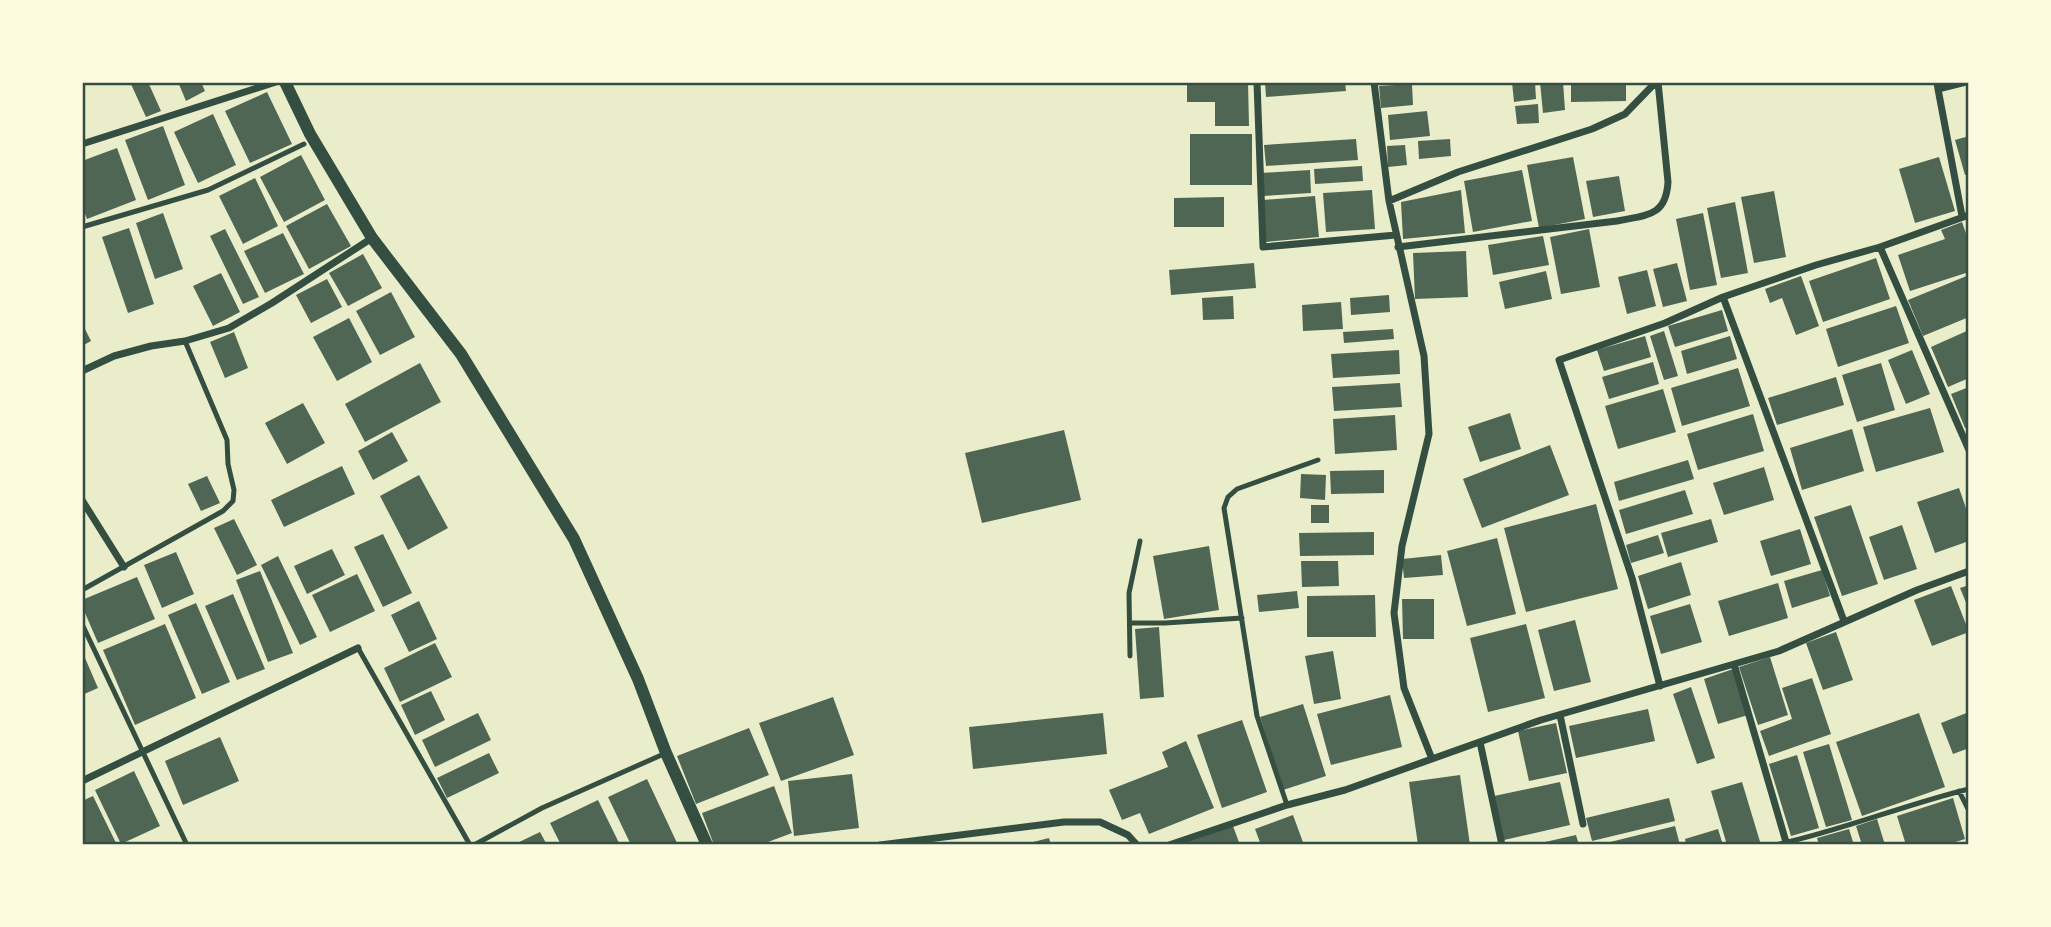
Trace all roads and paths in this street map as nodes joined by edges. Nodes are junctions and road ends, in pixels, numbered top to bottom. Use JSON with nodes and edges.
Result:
{"nodes":[{"id":1,"x":276,"y":82,"type":"edge"},
{"id":2,"x":285,"y":82,"type":"edge"},
{"id":3,"x":1257,"y":82,"type":"edge"},
{"id":4,"x":1374,"y":82,"type":"edge"},
{"id":5,"x":1658,"y":82,"type":"edge"},
{"id":6,"x":1966,"y":82,"type":"edge"},
{"id":7,"x":1937,"y":86,"type":"edge"},
{"id":8,"x":82,"y":144,"type":"edge"},
{"id":9,"x":304,"y":144,"type":"dead end"},
{"id":10,"x":1389,"y":201,"type":"junction"},
{"id":11,"x":1965,"y":216,"type":"edge"},
{"id":12,"x":82,"y":227,"type":"edge"},
{"id":13,"x":1396,"y":235,"type":"junction"},
{"id":14,"x":372,"y":238,"type":"junction"},
{"id":15,"x":1398,"y":247,"type":"junction"},
{"id":16,"x":1880,"y":247,"type":"junction"},
{"id":17,"x":1723,"y":297,"type":"junction"},
{"id":18,"x":185,"y":341,"type":"junction"},
{"id":19,"x":82,"y":371,"type":"edge"},
{"id":20,"x":1969,"y":450,"type":"edge"},
{"id":21,"x":1318,"y":460,"type":"dead end"},
{"id":22,"x":82,"y":500,"type":"edge"},
{"id":23,"x":1140,"y":541,"type":"dead end"},
{"id":24,"x":124,"y":567,"type":"junction"},
{"id":25,"x":1969,"y":570,"type":"edge"},
{"id":26,"x":82,"y":590,"type":"edge"},
{"id":27,"x":1242,"y":618,"type":"junction"},
{"id":28,"x":1844,"y":621,"type":"junction"},
{"id":29,"x":1130,"y":622,"type":"junction"},
{"id":30,"x":82,"y":624,"type":"edge"},
{"id":31,"x":358,"y":648,"type":"joint"},
{"id":32,"x":1130,"y":656,"type":"dead end"},
{"id":33,"x":1734,"y":664,"type":"junction"},
{"id":34,"x":1660,"y":686,"type":"junction"},
{"id":35,"x":1560,"y":715,"type":"junction"},
{"id":36,"x":1480,"y":742,"type":"junction"},
{"id":37,"x":144,"y":751,"type":"junction"},
{"id":38,"x":666,"y":753,"type":"junction"},
{"id":39,"x":1432,"y":759,"type":"junction"},
{"id":40,"x":82,"y":780,"type":"edge"},
{"id":41,"x":1969,"y":789,"type":"edge"},
{"id":42,"x":1959,"y":791,"type":"junction"},
{"id":43,"x":1286,"y":805,"type":"junction"},
{"id":44,"x":1969,"y":811,"type":"edge"},
{"id":45,"x":1583,"y":824,"type":"dead end"},
{"id":46,"x":1811,"y":837,"type":"junction"},
{"id":47,"x":1786,"y":842,"type":"junction"},
{"id":48,"x":886,"y":844,"type":"edge"},
{"id":49,"x":187,"y":845,"type":"edge"},
{"id":50,"x":472,"y":845,"type":"edge"},
{"id":51,"x":707,"y":845,"type":"edge"},
{"id":52,"x":880,"y":845,"type":"edge"},
{"id":53,"x":1137,"y":845,"type":"edge"},
{"id":54,"x":1169,"y":845,"type":"edge"},
{"id":55,"x":1502,"y":845,"type":"edge"},
{"id":56,"x":1775,"y":845,"type":"edge"},
{"id":57,"x":1813,"y":845,"type":"edge"}],
"edges":[{"from":1,"to":8,"type":"street"},
{"from":2,"to":14,"type":"street"},
{"from":3,"to":13,"type":"street"},
{"from":4,"to":10,"type":"street"},
{"from":5,"to":10,"type":"street"},
{"from":5,"to":15,"type":"street"},
{"from":6,"to":7,"type":"street"},
{"from":7,"to":11,"type":"street"},
{"from":9,"to":12,"type":"lane"},
{"from":10,"to":13,"type":"street"},
{"from":11,"to":16,"type":"street"},
{"from":13,"to":15,"type":"street"},
{"from":14,"to":18,"type":"street"},
{"from":14,"to":38,"type":"street"},
{"from":15,"to":39,"type":"street"},
{"from":16,"to":17,"type":"street"},
{"from":16,"to":20,"type":"street"},
{"from":17,"to":28,"type":"street"},
{"from":17,"to":34,"type":"street"},
{"from":18,"to":19,"type":"street"},
{"from":18,"to":24,"type":"lane"},
{"from":21,"to":27,"type":"lane"},
{"from":22,"to":24,"type":"street"},
{"from":23,"to":29,"type":"lane"},
{"from":24,"to":26,"type":"lane"},
{"from":25,"to":28,"type":"street"},
{"from":27,"to":29,"type":"lane"},
{"from":27,"to":43,"type":"lane"},
{"from":28,"to":33,"type":"street"},
{"from":29,"to":32,"type":"lane"},
{"from":30,"to":37,"type":"lane"},
{"from":31,"to":37,"type":"street"},
{"from":31,"to":50,"type":"lane"},
{"from":33,"to":34,"type":"street"},
{"from":33,"to":47,"type":"street"},
{"from":34,"to":35,"type":"street"},
{"from":35,"to":36,"type":"street"},
{"from":35,"to":45,"type":"street"},
{"from":36,"to":39,"type":"street"},
{"from":36,"to":55,"type":"street"},
{"from":37,"to":40,"type":"street"},
{"from":37,"to":49,"type":"lane"},
{"from":38,"to":50,"type":"lane"},
{"from":38,"to":51,"type":"street"},
{"from":39,"to":43,"type":"street"},
{"from":41,"to":42,"type":"lane"},
{"from":42,"to":44,"type":"lane"},
{"from":42,"to":46,"type":"lane"},
{"from":43,"to":54,"type":"street"},
{"from":46,"to":47,"type":"lane"},
{"from":46,"to":57,"type":"lane"},
{"from":47,"to":56,"type":"lane"},
{"from":48,"to":52,"type":"street"},
{"from":48,"to":53,"type":"street"}]}
